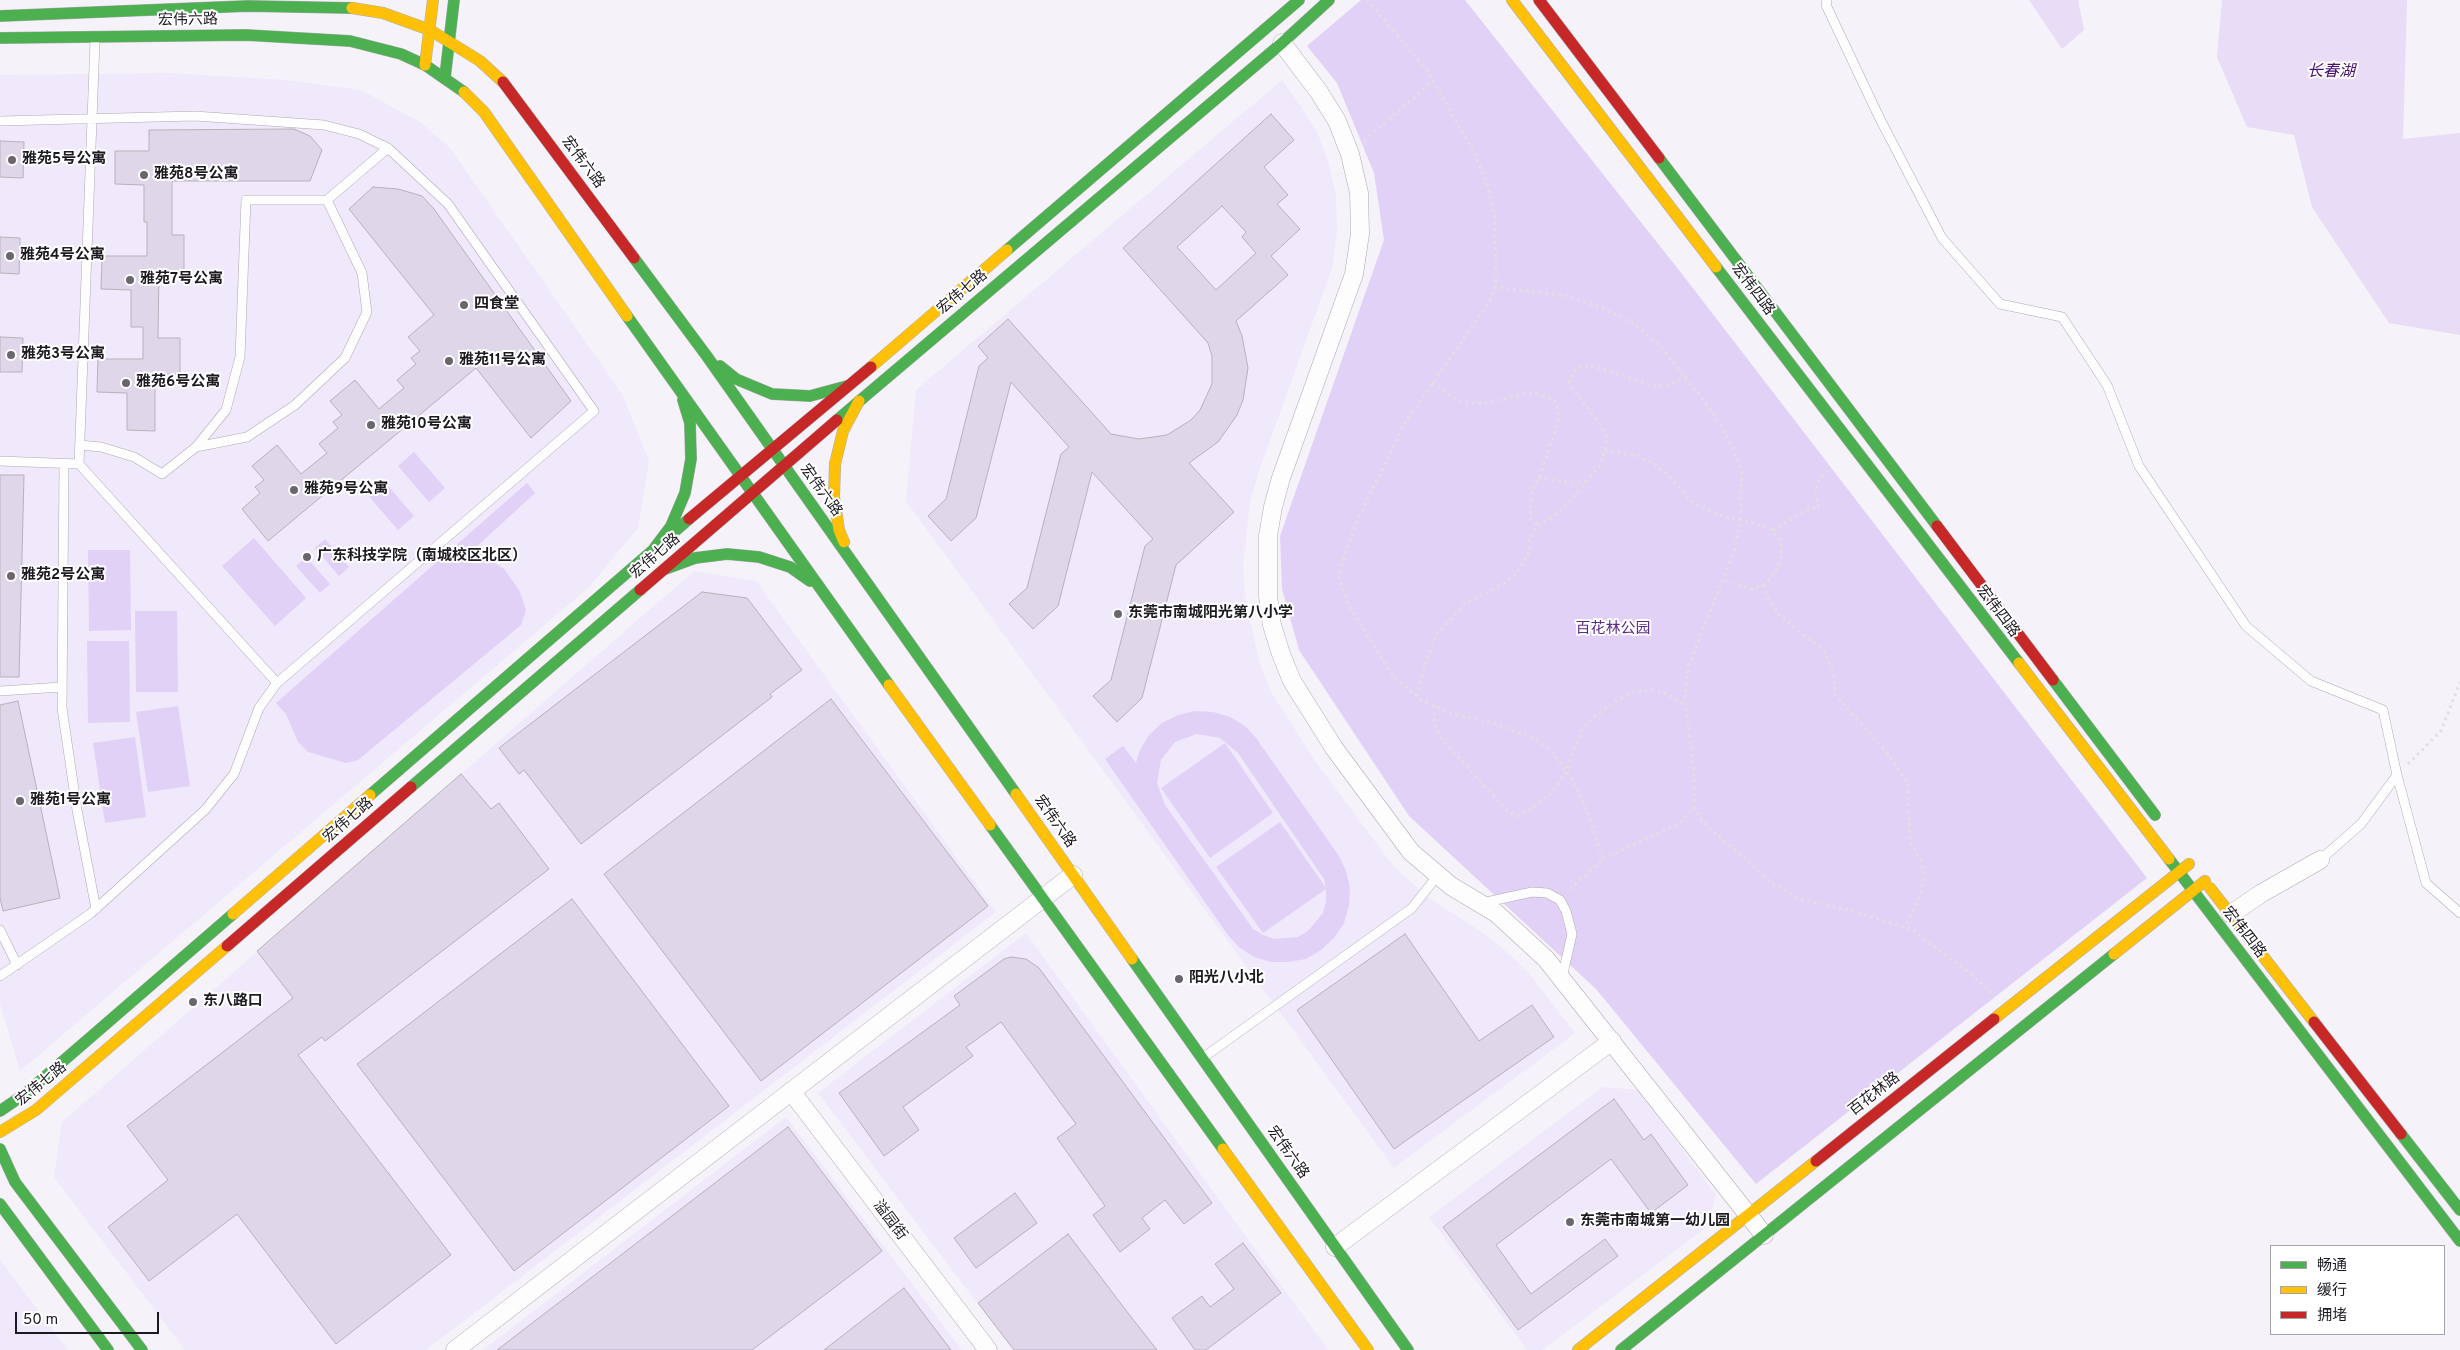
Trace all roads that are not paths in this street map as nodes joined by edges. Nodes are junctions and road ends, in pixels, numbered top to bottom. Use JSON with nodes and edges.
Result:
{"nodes":[{"id":1,"x":433,"y":0,"type":"edge"},
{"id":2,"x":454,"y":0,"type":"edge"},
{"id":3,"x":1299,"y":0,"type":"edge"},
{"id":4,"x":1329,"y":0,"type":"edge"},
{"id":5,"x":1512,"y":0,"type":"edge"},
{"id":6,"x":1539,"y":0,"type":"edge"},
{"id":7,"x":1827,"y":0,"type":"edge"},
{"id":8,"x":0,"y":16,"type":"edge"},
{"id":9,"x":430,"y":30,"type":"junction"},
{"id":10,"x":95,"y":37,"type":"junction"},
{"id":11,"x":0,"y":38,"type":"edge"},
{"id":12,"x":450,"y":41,"type":"junction"},
{"id":13,"x":1282,"y":43,"type":"junction"},
{"id":14,"x":425,"y":65,"type":"junction"},
{"id":15,"x":445,"y":77,"type":"junction"},
{"id":16,"x":91,"y":119,"type":"junction"},
{"id":17,"x":0,"y":121,"type":"edge"},
{"id":18,"x":388,"y":148,"type":"junction"},
{"id":19,"x":327,"y":200,"type":"junction"},
{"id":20,"x":706,"y":355,"type":"junction"},
{"id":21,"x":847,"y":386,"type":"junction"},
{"id":22,"x":680,"y":389,"type":"junction"},
{"id":23,"x":859,"y":401,"type":"junction"},
{"id":24,"x":80,"y":445,"type":"junction"},
{"id":25,"x":196,"y":447,"type":"junction"},
{"id":26,"x":772,"y":450,"type":"junction"},
{"id":27,"x":0,"y":461,"type":"edge"},
{"id":28,"x":64,"y":464,"type":"junction"},
{"id":29,"x":79,"y":464,"type":"junction"},
{"id":30,"x":784,"y":467,"type":"junction"},
{"id":31,"x":741,"y":476,"type":"junction"},
{"id":32,"x":753,"y":493,"type":"junction"},
{"id":33,"x":650,"y":554,"type":"junction"},
{"id":34,"x":852,"y":562,"type":"junction"},
{"id":35,"x":665,"y":569,"type":"junction"},
{"id":36,"x":817,"y":585,"type":"junction"},
{"id":37,"x":277,"y":683,"type":"junction"},
{"id":38,"x":62,"y":687,"type":"junction"},
{"id":39,"x":0,"y":691,"type":"edge"},
{"id":40,"x":2397,"y":775,"type":"junction"},
{"id":41,"x":2161,"y":824,"type":"dead end"},
{"id":42,"x":2188,"y":859,"type":"joint"},
{"id":43,"x":2320,"y":860,"type":"joint"},
{"id":44,"x":2178,"y":873,"type":"junction"},
{"id":45,"x":1073,"y":875,"type":"junction"},
{"id":46,"x":1438,"y":875,"type":"junction"},
{"id":47,"x":2205,"y":881,"type":"junction"},
{"id":48,"x":2192,"y":891,"type":"junction"},
{"id":49,"x":1043,"y":898,"type":"junction"},
{"id":50,"x":1479,"y":903,"type":"junction"},
{"id":51,"x":96,"y":909,"type":"junction"},
{"id":52,"x":2460,"y":913,"type":"edge"},
{"id":53,"x":2231,"y":914,"type":"junction"},
{"id":54,"x":0,"y":930,"type":"edge"},
{"id":55,"x":18,"y":965,"type":"junction"},
{"id":56,"x":0,"y":976,"type":"edge"},
{"id":57,"x":1562,"y":978,"type":"junction"},
{"id":58,"x":1612,"y":1041,"type":"junction"},
{"id":59,"x":1202,"y":1058,"type":"junction"},
{"id":60,"x":791,"y":1091,"type":"junction"},
{"id":61,"x":0,"y":1111,"type":"edge"},
{"id":62,"x":0,"y":1132,"type":"edge"},
{"id":63,"x":0,"y":1149,"type":"edge"},
{"id":64,"x":0,"y":1204,"type":"edge"},
{"id":65,"x":2460,"y":1210,"type":"edge"},
{"id":66,"x":1748,"y":1215,"type":"junction"},
{"id":67,"x":1764,"y":1235,"type":"junction"},
{"id":68,"x":2460,"y":1241,"type":"edge"},
{"id":69,"x":1335,"y":1247,"type":"junction"},
{"id":70,"x":108,"y":1350,"type":"edge"},
{"id":71,"x":142,"y":1350,"type":"edge"},
{"id":72,"x":455,"y":1350,"type":"edge"},
{"id":73,"x":988,"y":1350,"type":"edge"},
{"id":74,"x":1368,"y":1350,"type":"edge"},
{"id":75,"x":1408,"y":1350,"type":"edge"},
{"id":76,"x":1578,"y":1350,"type":"edge"},
{"id":77,"x":1621,"y":1350,"type":"edge"}],
"edges":[{"from":1,"to":9,"type":"street"},
{"from":2,"to":12,"type":"street"},
{"from":3,"to":21,"type":"street","name":"宏伟七路"},
{"from":4,"to":13,"type":"street","name":"宏伟七路"},
{"from":5,"to":44,"type":"street","name":"宏伟四路"},
{"from":6,"to":41,"type":"street","name":"宏伟四路"},
{"from":7,"to":40,"type":"lane"},
{"from":8,"to":9,"type":"street","name":"宏伟六路"},
{"from":9,"to":12,"type":"street","name":"宏伟六路"},
{"from":9,"to":14,"type":"street"},
{"from":10,"to":11,"type":"street","name":"宏伟六路"},
{"from":10,"to":14,"type":"street","name":"宏伟六路"},
{"from":10,"to":16,"type":"lane"},
{"from":12,"to":15,"type":"street"},
{"from":12,"to":20,"type":"street","name":"宏伟六路"},
{"from":13,"to":23,"type":"street","name":"宏伟七路"},
{"from":13,"to":46,"type":"street"},
{"from":14,"to":15,"type":"street","name":"宏伟六路"},
{"from":15,"to":22,"type":"street","name":"宏伟六路"},
{"from":16,"to":17,"type":"lane"},
{"from":16,"to":18,"type":"lane"},
{"from":16,"to":24,"type":"lane"},
{"from":18,"to":19,"type":"lane"},
{"from":18,"to":37,"type":"lane"},
{"from":19,"to":25,"type":"lane"},
{"from":19,"to":25,"type":"lane"},
{"from":20,"to":21,"type":"street"},
{"from":20,"to":26,"type":"street","name":"宏伟六路"},
{"from":21,"to":26,"type":"street","name":"宏伟七路"},
{"from":22,"to":31,"type":"street","name":"宏伟六路"},
{"from":22,"to":33,"type":"street"},
{"from":23,"to":30,"type":"street","name":"宏伟七路"},
{"from":23,"to":34,"type":"street"},
{"from":24,"to":25,"type":"lane"},
{"from":24,"to":29,"type":"lane"},
{"from":26,"to":30,"type":"street","name":"宏伟六路"},
{"from":26,"to":31,"type":"street","name":"宏伟七路"},
{"from":27,"to":28,"type":"lane"},
{"from":28,"to":29,"type":"lane"},
{"from":28,"to":38,"type":"lane"},
{"from":29,"to":37,"type":"lane"},
{"from":30,"to":32,"type":"street","name":"宏伟七路"},
{"from":30,"to":34,"type":"street","name":"宏伟六路"},
{"from":31,"to":32,"type":"street","name":"宏伟六路"},
{"from":31,"to":33,"type":"street","name":"宏伟七路"},
{"from":32,"to":35,"type":"street","name":"宏伟七路"},
{"from":32,"to":36,"type":"street","name":"宏伟六路"},
{"from":33,"to":61,"type":"street","name":"宏伟七路"},
{"from":34,"to":45,"type":"street","name":"宏伟六路"},
{"from":35,"to":36,"type":"street"},
{"from":35,"to":62,"type":"street","name":"宏伟七路"},
{"from":36,"to":49,"type":"street","name":"宏伟六路"},
{"from":37,"to":51,"type":"lane"},
{"from":38,"to":39,"type":"lane"},
{"from":38,"to":51,"type":"lane"},
{"from":40,"to":43,"type":"lane"},
{"from":40,"to":52,"type":"lane"},
{"from":42,"to":44,"type":"street","name":"百花林路"},
{"from":42,"to":47,"type":"street","name":"宏伟四路"},
{"from":43,"to":53,"type":"street"},
{"from":44,"to":48,"type":"street","name":"宏伟四路"},
{"from":44,"to":66,"type":"street","name":"百花林路"},
{"from":45,"to":49,"type":"street"},
{"from":45,"to":59,"type":"street","name":"宏伟六路"},
{"from":46,"to":50,"type":"street"},
{"from":46,"to":59,"type":"lane"},
{"from":47,"to":48,"type":"street"},
{"from":47,"to":53,"type":"street","name":"宏伟四路"},
{"from":48,"to":67,"type":"street"},
{"from":48,"to":68,"type":"street","name":"宏伟四路"},
{"from":49,"to":60,"type":"street"},
{"from":49,"to":74,"type":"street","name":"宏伟六路"},
{"from":50,"to":57,"type":"street"},
{"from":50,"to":57,"type":"lane"},
{"from":51,"to":55,"type":"lane"},
{"from":53,"to":65,"type":"street","name":"宏伟四路"},
{"from":54,"to":55,"type":"lane"},
{"from":55,"to":56,"type":"lane"},
{"from":57,"to":58,"type":"street"},
{"from":58,"to":66,"type":"street"},
{"from":58,"to":69,"type":"street"},
{"from":59,"to":69,"type":"street","name":"宏伟六路"},
{"from":60,"to":72,"type":"street"},
{"from":60,"to":73,"type":"street","name":"溢园街"},
{"from":63,"to":71,"type":"street"},
{"from":64,"to":70,"type":"street"},
{"from":66,"to":67,"type":"street"},
{"from":66,"to":76,"type":"street","name":"百花林路"},
{"from":67,"to":77,"type":"street"},
{"from":69,"to":75,"type":"street","name":"宏伟六路"}]}
